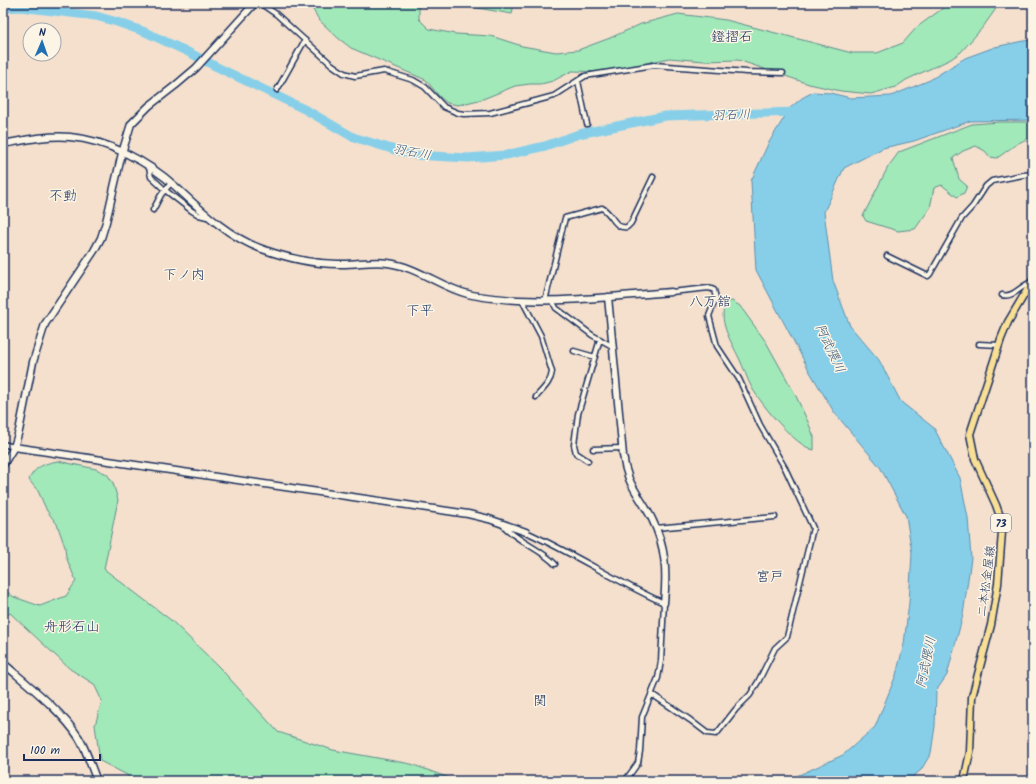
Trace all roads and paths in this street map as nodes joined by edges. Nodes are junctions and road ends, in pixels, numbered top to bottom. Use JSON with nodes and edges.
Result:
{"nodes":[{"id":1,"x":255,"y":3,"type":"edge"},
{"id":2,"x":260,"y":3,"type":"edge"},
{"id":3,"x":305,"y":40,"type":"junction"},
{"id":4,"x":783,"y":73,"type":"dead end"},
{"id":5,"x":578,"y":81,"type":"junction"},
{"id":6,"x":277,"y":90,"type":"dead end"},
{"id":7,"x":587,"y":124,"type":"dead end"},
{"id":8,"x":3,"y":144,"type":"edge"},
{"id":9,"x":122,"y":153,"type":"junction"},
{"id":10,"x":149,"y":167,"type":"junction"},
{"id":11,"x":1033,"y":174,"type":"edge"},
{"id":12,"x":653,"y":177,"type":"dead end"},
{"id":13,"x":172,"y":183,"type":"junction"},
{"id":14,"x":165,"y":190,"type":"junction"},
{"id":15,"x":153,"y":210,"type":"dead end"},
{"id":16,"x":208,"y":217,"type":"junction"},
{"id":17,"x":887,"y":256,"type":"dead end"},
{"id":18,"x":1032,"y":281,"type":"edge"},
{"id":19,"x":671,"y":292,"type":"joint"},
{"id":20,"x":1002,"y":295,"type":"dead end"},
{"id":21,"x":608,"y":297,"type":"junction"},
{"id":22,"x":522,"y":300,"type":"junction"},
{"id":23,"x":545,"y":300,"type":"junction"},
{"id":24,"x":552,"y":300,"type":"junction"},
{"id":25,"x":600,"y":339,"type":"junction"},
{"id":26,"x":979,"y":344,"type":"dead end"},
{"id":27,"x":999,"y":345,"type":"junction"},
{"id":28,"x":612,"y":346,"type":"junction"},
{"id":29,"x":574,"y":351,"type":"dead end"},
{"id":30,"x":595,"y":357,"type":"junction"},
{"id":31,"x":536,"y":397,"type":"dead end"},
{"id":32,"x":3,"y":444,"type":"edge"},
{"id":33,"x":14,"y":448,"type":"junction"},
{"id":34,"x":622,"y":448,"type":"junction"},
{"id":35,"x":593,"y":450,"type":"dead end"},
{"id":36,"x":588,"y":461,"type":"dead end"},
{"id":37,"x":3,"y":464,"type":"edge"},
{"id":38,"x":775,"y":517,"type":"dead end"},
{"id":39,"x":501,"y":523,"type":"junction"},
{"id":40,"x":656,"y":528,"type":"junction"},
{"id":41,"x":526,"y":532,"type":"joint"},
{"id":42,"x":555,"y":564,"type":"dead end"},
{"id":43,"x":664,"y":603,"type":"junction"},
{"id":44,"x":3,"y":663,"type":"edge"},
{"id":45,"x":653,"y":695,"type":"dead end"},
{"id":46,"x":97,"y":781,"type":"edge"},
{"id":47,"x":625,"y":781,"type":"edge"},
{"id":48,"x":964,"y":781,"type":"edge"}],
"edges":[{"from":1,"to":9,"type":"street"},
{"from":2,"to":3,"type":"street"},
{"from":3,"to":5,"type":"street"},
{"from":3,"to":6,"type":"street"},
{"from":4,"to":5,"type":"street"},
{"from":5,"to":7,"type":"street"},
{"from":8,"to":9,"type":"street"},
{"from":9,"to":10,"type":"street"},
{"from":9,"to":33,"type":"street"},
{"from":10,"to":13,"type":"street"},
{"from":10,"to":14,"type":"street"},
{"from":11,"to":17,"type":"street"},
{"from":12,"to":23,"type":"street"},
{"from":13,"to":14,"type":"street"},
{"from":13,"to":16,"type":"street"},
{"from":14,"to":15,"type":"street"},
{"from":14,"to":16,"type":"street"},
{"from":16,"to":22,"type":"street"},
{"from":18,"to":20,"type":"street"},
{"from":18,"to":27,"type":"main road","name":"二本松金屋線","number":"73"},
{"from":19,"to":21,"type":"street"},
{"from":19,"to":45,"type":"street"},
{"from":21,"to":24,"type":"street"},
{"from":21,"to":28,"type":"street"},
{"from":22,"to":23,"type":"street"},
{"from":22,"to":31,"type":"street"},
{"from":23,"to":24,"type":"street"},
{"from":24,"to":25,"type":"street"},
{"from":25,"to":28,"type":"street"},
{"from":25,"to":30,"type":"street"},
{"from":26,"to":27,"type":"street"},
{"from":27,"to":48,"type":"main road","name":"二本松金屋線","number":"73"},
{"from":28,"to":34,"type":"street"},
{"from":29,"to":30,"type":"street"},
{"from":30,"to":36,"type":"street"},
{"from":32,"to":33,"type":"street"},
{"from":33,"to":37,"type":"street"},
{"from":33,"to":39,"type":"street"},
{"from":34,"to":35,"type":"street"},
{"from":34,"to":40,"type":"street"},
{"from":38,"to":40,"type":"street"},
{"from":39,"to":41,"type":"street"},
{"from":39,"to":42,"type":"street"},
{"from":40,"to":43,"type":"street"},
{"from":41,"to":43,"type":"street"},
{"from":43,"to":47,"type":"street"},
{"from":44,"to":46,"type":"street"}]}
